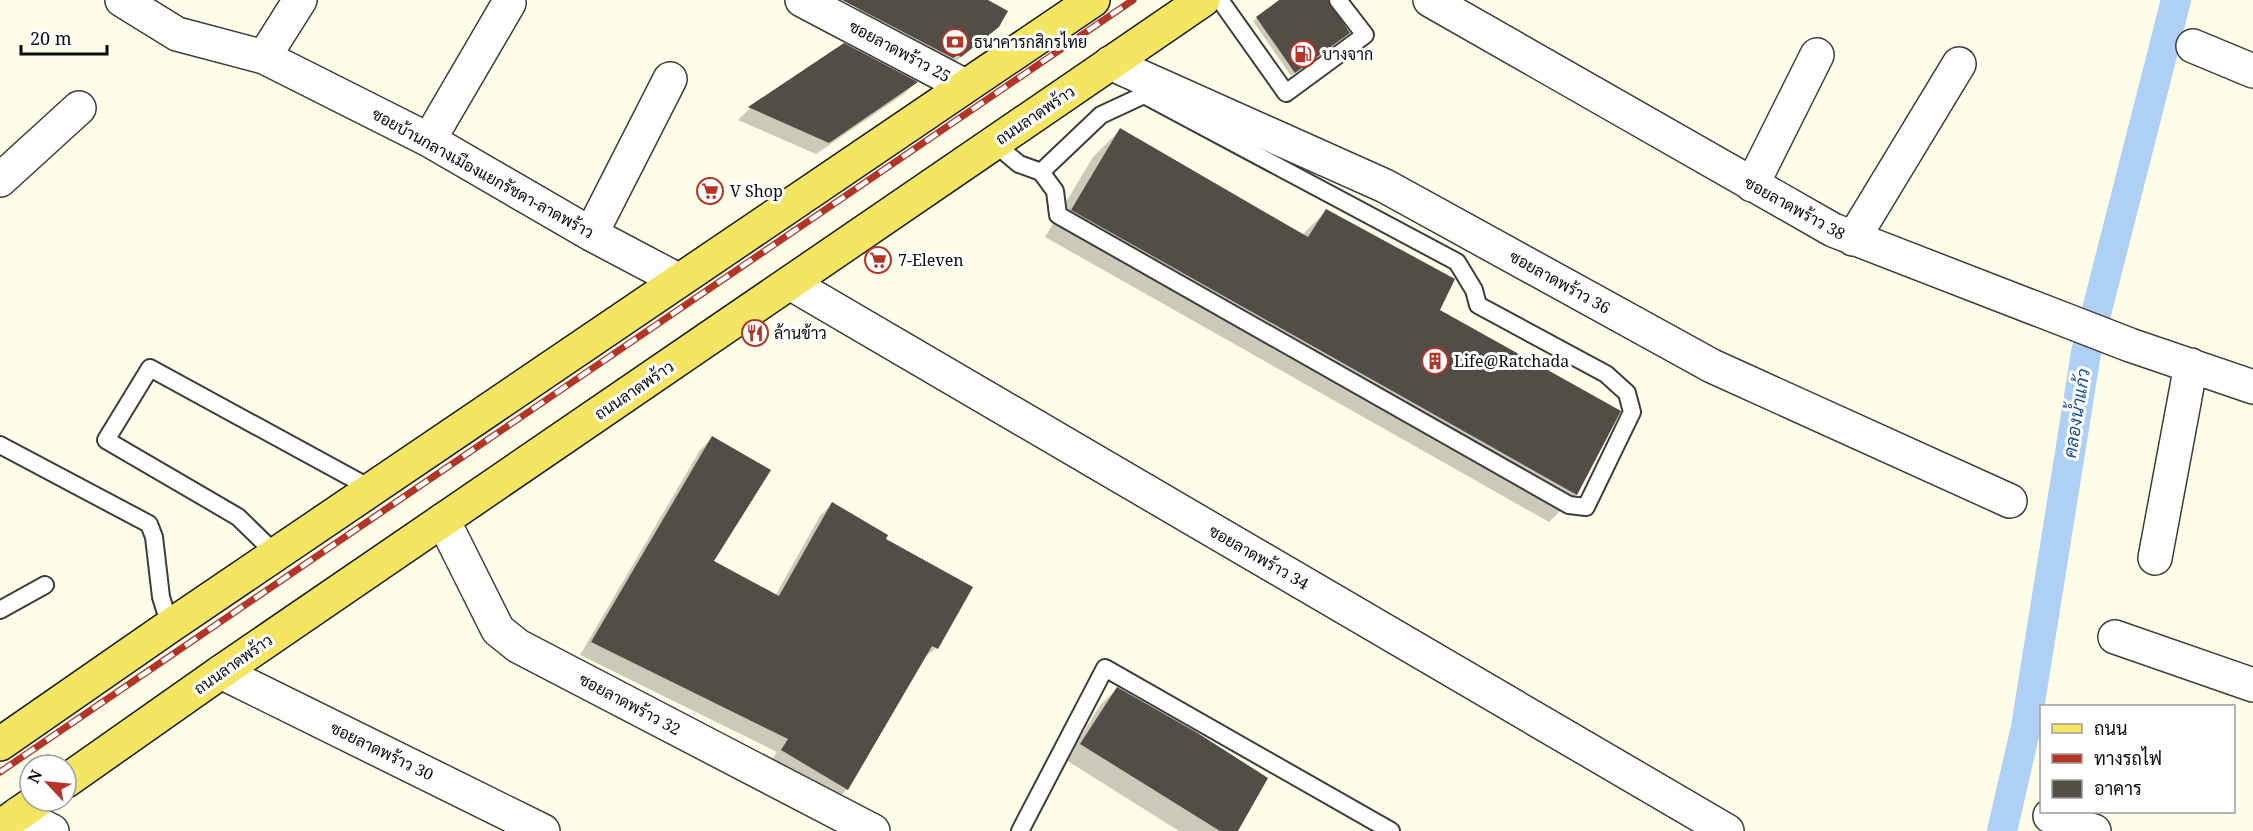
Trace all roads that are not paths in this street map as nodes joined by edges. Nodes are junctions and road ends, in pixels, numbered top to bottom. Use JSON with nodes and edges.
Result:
{"nodes":[{"id":1,"x":122,"y":0,"type":"edge"},
{"id":2,"x":300,"y":0,"type":"edge"},
{"id":3,"x":802,"y":0,"type":"edge"},
{"id":4,"x":1093,"y":0,"type":"edge"},
{"id":5,"x":1203,"y":0,"type":"edge"},
{"id":6,"x":1220,"y":0,"type":"edge"},
{"id":7,"x":1338,"y":0,"type":"edge"},
{"id":8,"x":1430,"y":0,"type":"edge"},
{"id":9,"x":509,"y":3,"type":"dead end"},
{"id":10,"x":2193,"y":46,"type":"dead end"},
{"id":11,"x":1818,"y":55,"type":"dead end"},
{"id":12,"x":264,"y":57,"type":"junction"},
{"id":13,"x":1110,"y":63,"type":"junction"},
{"id":14,"x":1959,"y":64,"type":"dead end"},
{"id":15,"x":2253,"y":71,"type":"edge"},
{"id":16,"x":670,"y":79,"type":"dead end"},
{"id":17,"x":965,"y":86,"type":"junction"},
{"id":18,"x":79,"y":108,"type":"dead end"},
{"id":19,"x":429,"y":140,"type":"junction"},
{"id":20,"x":994,"y":143,"type":"junction"},
{"id":21,"x":1041,"y":172,"type":"junction"},
{"id":22,"x":0,"y":180,"type":"edge"},
{"id":23,"x":1752,"y":184,"type":"junction"},
{"id":24,"x":591,"y":234,"type":"junction"},
{"id":25,"x":1853,"y":239,"type":"junction"},
{"id":26,"x":678,"y":280,"type":"junction"},
{"id":27,"x":790,"y":282,"type":"junction"},
{"id":28,"x":2191,"y":364,"type":"junction"},
{"id":29,"x":2252,"y":383,"type":"edge"},
{"id":30,"x":0,"y":445,"type":"edge"},
{"id":31,"x":372,"y":489,"type":"junction"},
{"id":32,"x":2010,"y":501,"type":"dead end"},
{"id":33,"x":443,"y":520,"type":"junction"},
{"id":34,"x":276,"y":554,"type":"junction"},
{"id":35,"x":2155,"y":558,"type":"dead end"},
{"id":36,"x":45,"y":585,"type":"dead end"},
{"id":37,"x":0,"y":610,"type":"edge"},
{"id":38,"x":170,"y":626,"type":"junction"},
{"id":39,"x":2115,"y":637,"type":"dead end"},
{"id":40,"x":221,"y":672,"type":"junction"},
{"id":41,"x":2253,"y":685,"type":"edge"},
{"id":42,"x":2,"y":741,"type":"edge"},
{"id":43,"x":78,"y":773,"type":"edge"},
{"id":44,"x":18,"y":814,"type":"edge"},
{"id":45,"x":2050,"y":816,"type":"dead end"},
{"id":46,"x":52,"y":831,"type":"edge"},
{"id":47,"x":543,"y":831,"type":"edge"},
{"id":48,"x":873,"y":831,"type":"edge"},
{"id":49,"x":1020,"y":831,"type":"edge"},
{"id":50,"x":1391,"y":831,"type":"edge"},
{"id":51,"x":1727,"y":831,"type":"edge"},
{"id":52,"x":2094,"y":831,"type":"edge"}],
"edges":[{"from":1,"to":12,"type":"street","name":"ซอยบ้านกลางเมืองแยกรัชดา-ลาดพร้าว"},
{"from":2,"to":12,"type":"street"},
{"from":3,"to":17,"type":"street","name":"ซอยลาดพร้าว 25"},
{"from":4,"to":17,"type":"main road"},
{"from":5,"to":13,"type":"main road","name":"ถนนลาดพร้าว"},
{"from":6,"to":7,"type":"lane"},
{"from":8,"to":23,"type":"street","name":"ซอยลาดพร้าว 38"},
{"from":9,"to":19,"type":"street"},
{"from":10,"to":15,"type":"street"},
{"from":11,"to":23,"type":"street"},
{"from":12,"to":19,"type":"street","name":"ซอยบ้านกลางเมืองแยกรัชดา-ลาดพร้าว"},
{"from":13,"to":20,"type":"main road","name":"ถนนลาดพร้าว"},
{"from":13,"to":32,"type":"street","name":"ซอยลาดพร้าว 36"},
{"from":14,"to":25,"type":"street"},
{"from":16,"to":24,"type":"street"},
{"from":17,"to":26,"type":"main road"},
{"from":18,"to":22,"type":"street"},
{"from":19,"to":24,"type":"street","name":"ซอยบ้านกลางเมืองแยกรัชดา-ลาดพร้าว"},
{"from":20,"to":21,"type":"lane"},
{"from":20,"to":27,"type":"main road","name":"ถนนลาดพร้าว"},
{"from":21,"to":21,"type":"lane"},
{"from":23,"to":25,"type":"street","name":"ซอยลาดพร้าว 38"},
{"from":24,"to":26,"type":"street","name":"ซอยบ้านกลางเมืองแยกรัชดา-ลาดพร้าว"},
{"from":25,"to":28,"type":"street","name":"ซอยลาดพร้าว 38"},
{"from":26,"to":31,"type":"main road"},
{"from":27,"to":33,"type":"main road","name":"ถนนลาดพร้าว"},
{"from":27,"to":51,"type":"street","name":"ซอยลาดพร้าว 34"},
{"from":28,"to":29,"type":"street","name":"ซอยลาดพร้าว 38"},
{"from":28,"to":35,"type":"street"},
{"from":30,"to":38,"type":"lane"},
{"from":31,"to":34,"type":"main road"},
{"from":31,"to":34,"type":"lane"},
{"from":33,"to":40,"type":"main road","name":"ถนนลาดพร้าว"},
{"from":33,"to":48,"type":"street","name":"ซอยลาดพร้าว 32"},
{"from":34,"to":38,"type":"main road"},
{"from":36,"to":37,"type":"lane"},
{"from":38,"to":42,"type":"main road"},
{"from":39,"to":41,"type":"street"},
{"from":40,"to":43,"type":"main road","name":"ถนนลาดพร้าว"},
{"from":40,"to":47,"type":"street","name":"ซอยลาดพร้าว 30"},
{"from":44,"to":46,"type":"street"},
{"from":45,"to":52,"type":"street"},
{"from":49,"to":50,"type":"lane"}]}
